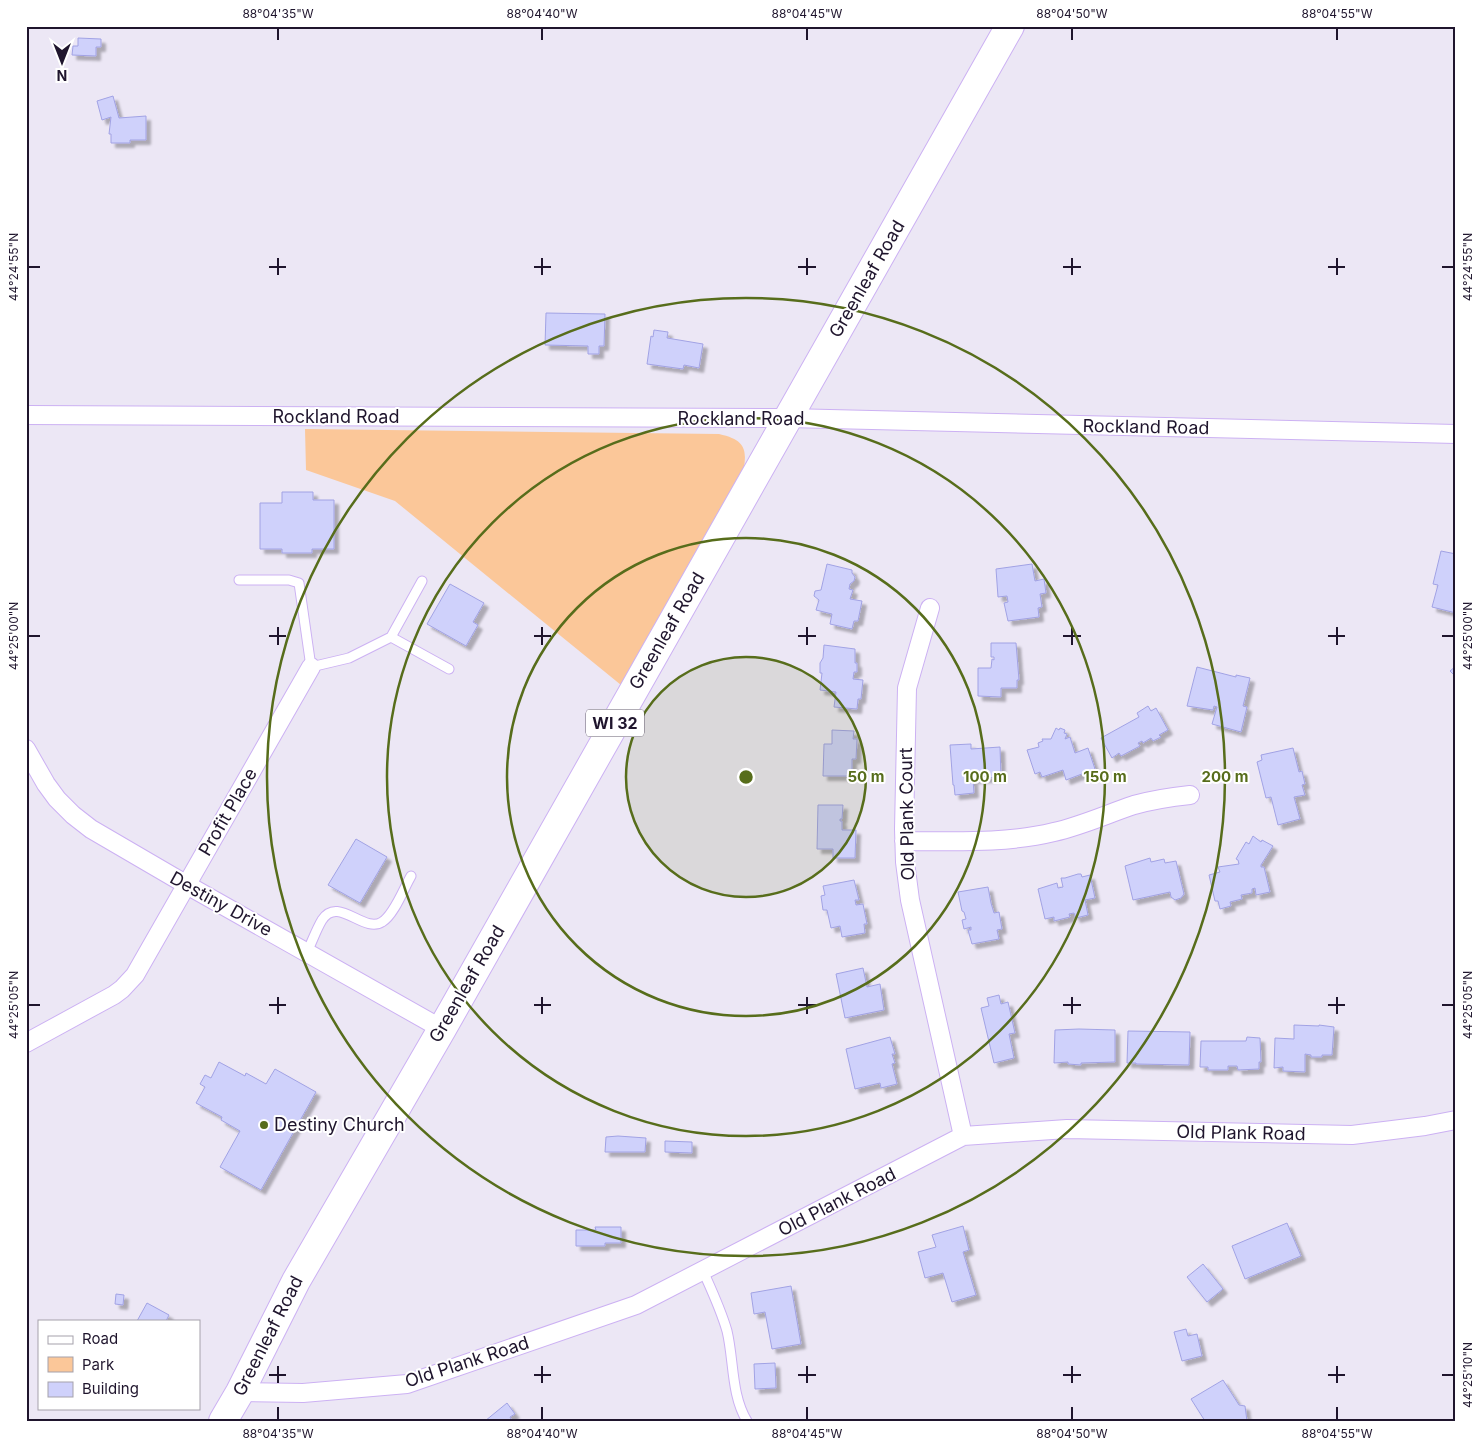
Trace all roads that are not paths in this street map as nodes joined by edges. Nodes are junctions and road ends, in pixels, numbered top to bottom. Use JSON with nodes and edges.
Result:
{"nodes":[{"id":1,"x":1010,"y":26,"type":"edge"},
{"id":2,"x":26,"y":415,"type":"edge"},
{"id":3,"x":788,"y":418,"type":"junction"},
{"id":4,"x":1456,"y":434,"type":"edge"},
{"id":5,"x":239,"y":580,"type":"dead end"},
{"id":6,"x":422,"y":582,"type":"dead end"},
{"id":7,"x":930,"y":608,"type":"dead end"},
{"id":8,"x":391,"y":637,"type":"junction"},
{"id":9,"x":311,"y":667,"type":"junction"},
{"id":10,"x":449,"y":669,"type":"dead end"},
{"id":11,"x":26,"y":749,"type":"edge"},
{"id":12,"x":1190,"y":794,"type":"dead end"},
{"id":13,"x":904,"y":841,"type":"junction"},
{"id":14,"x":410,"y":876,"type":"dead end"},
{"id":15,"x":187,"y":885,"type":"junction"},
{"id":16,"x":307,"y":952,"type":"junction"},
{"id":17,"x":442,"y":1029,"type":"junction"},
{"id":18,"x":26,"y":1043,"type":"edge"},
{"id":19,"x":1456,"y":1120,"type":"edge"},
{"id":20,"x":963,"y":1136,"type":"junction"},
{"id":21,"x":703,"y":1271,"type":"junction"},
{"id":22,"x":240,"y":1392,"type":"junction"},
{"id":23,"x":223,"y":1421,"type":"edge"},
{"id":24,"x":747,"y":1421,"type":"edge"}],
"edges":[{"from":1,"to":3,"type":"main road","name":"Greenleaf Road","number":"WI 32"},
{"from":2,"to":3,"type":"street","name":"Rockland Road"},
{"from":3,"to":4,"type":"street","name":"Rockland Road"},
{"from":3,"to":17,"type":"main road","name":"Greenleaf Road","number":"WI 32"},
{"from":5,"to":9,"type":"lane"},
{"from":6,"to":8,"type":"lane"},
{"from":7,"to":13,"type":"street","name":"Old Plank Court"},
{"from":8,"to":9,"type":"lane"},
{"from":8,"to":10,"type":"lane"},
{"from":9,"to":15,"type":"street","name":"Profit Place"},
{"from":11,"to":15,"type":"street","name":"Destiny Drive"},
{"from":12,"to":13,"type":"street"},
{"from":13,"to":20,"type":"street","name":"Old Plank Court"},
{"from":14,"to":16,"type":"lane"},
{"from":15,"to":16,"type":"street","name":"Destiny Drive"},
{"from":15,"to":18,"type":"street","name":"Profit Place"},
{"from":16,"to":17,"type":"street","name":"Destiny Drive"},
{"from":17,"to":22,"type":"main road","name":"Greenleaf Road","number":"WI 32"},
{"from":19,"to":20,"type":"street","name":"Old Plank Road"},
{"from":20,"to":21,"type":"street","name":"Old Plank Road"},
{"from":21,"to":22,"type":"street","name":"Old Plank Road"},
{"from":21,"to":24,"type":"lane"},
{"from":22,"to":23,"type":"main road","name":"Greenleaf Road","number":"WI 32"}]}
